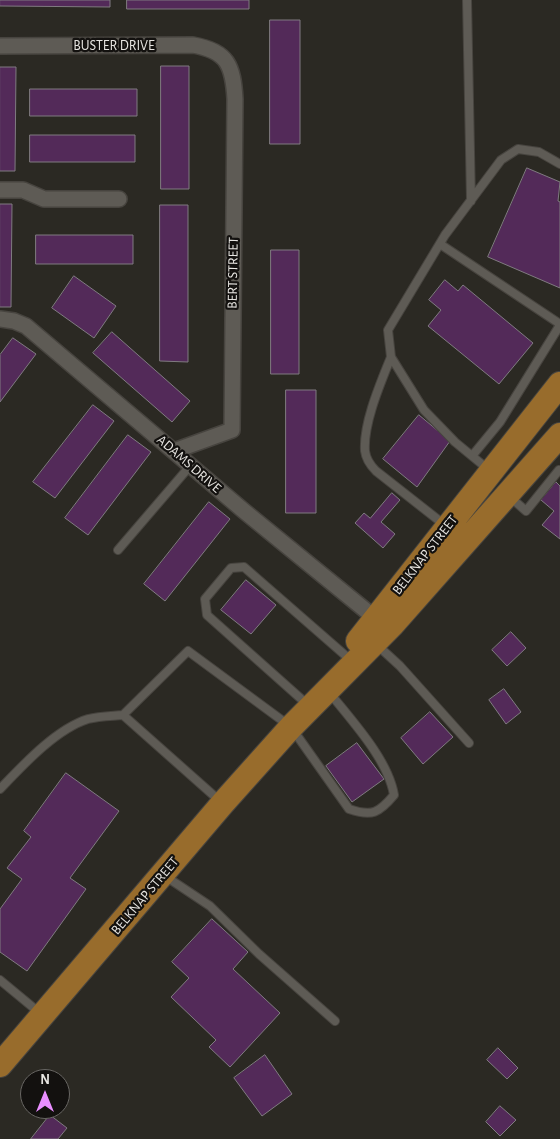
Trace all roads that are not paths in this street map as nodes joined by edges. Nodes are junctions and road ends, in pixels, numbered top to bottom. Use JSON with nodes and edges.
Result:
{"nodes":[{"id":1,"x":467,"y":0,"type":"edge"},
{"id":2,"x":0,"y":46,"type":"edge"},
{"id":3,"x":224,"y":58,"type":"joint"},
{"id":4,"x":560,"y":164,"type":"edge"},
{"id":5,"x":0,"y":190,"type":"edge"},
{"id":6,"x":119,"y":199,"type":"dead end"},
{"id":7,"x":471,"y":201,"type":"junction"},
{"id":8,"x":440,"y":244,"type":"junction"},
{"id":9,"x":0,"y":319,"type":"edge"},
{"id":10,"x":560,"y":325,"type":"edge"},
{"id":11,"x":391,"y":357,"type":"junction"},
{"id":12,"x":560,"y":384,"type":"edge"},
{"id":13,"x":560,"y":435,"type":"edge"},
{"id":14,"x":174,"y":451,"type":"junction"},
{"id":15,"x":472,"y":456,"type":"junction"},
{"id":16,"x":552,"y":465,"type":"edge"},
{"id":17,"x":190,"y":466,"type":"junction"},
{"id":18,"x":491,"y":472,"type":"junction"},
{"id":19,"x":447,"y":527,"type":"junction"},
{"id":20,"x":118,"y":550,"type":"dead end"},
{"id":21,"x":375,"y":618,"type":"junction"},
{"id":22,"x":374,"y":642,"type":"junction"},
{"id":23,"x":346,"y":656,"type":"junction"},
{"id":24,"x":327,"y":690,"type":"junction"},
{"id":25,"x":308,"y":705,"type":"junction"},
{"id":26,"x":123,"y":715,"type":"junction"},
{"id":27,"x":291,"y":727,"type":"junction"},
{"id":28,"x":469,"y":743,"type":"dead end"},
{"id":29,"x":0,"y":789,"type":"edge"},
{"id":30,"x":223,"y":803,"type":"junction"},
{"id":31,"x":164,"y":875,"type":"junction"},
{"id":32,"x":0,"y":980,"type":"edge"},
{"id":33,"x":43,"y":1015,"type":"junction"},
{"id":34,"x":335,"y":1021,"type":"dead end"},
{"id":35,"x":1,"y":1063,"type":"edge"}],
"edges":[{"from":1,"to":7,"type":"lane"},
{"from":2,"to":3,"type":"street","name":"BUSTER DRIVE"},
{"from":3,"to":14,"type":"street","name":"BERT STREET"},
{"from":4,"to":7,"type":"lane"},
{"from":5,"to":6,"type":"street"},
{"from":7,"to":8,"type":"lane"},
{"from":8,"to":10,"type":"lane"},
{"from":8,"to":11,"type":"lane"},
{"from":9,"to":14,"type":"street","name":"ADAMS DRIVE"},
{"from":10,"to":15,"type":"lane"},
{"from":11,"to":15,"type":"lane"},
{"from":11,"to":19,"type":"lane"},
{"from":12,"to":18,"type":"main road","name":"BELKNAP STREET"},
{"from":13,"to":16,"type":"main road","name":"BELKNAP STREET"},
{"from":14,"to":17,"type":"street","name":"ADAMS DRIVE"},
{"from":15,"to":18,"type":"lane"},
{"from":16,"to":22,"type":"main road","name":"BELKNAP STREET"},
{"from":17,"to":20,"type":"lane"},
{"from":17,"to":21,"type":"street","name":"ADAMS DRIVE"},
{"from":18,"to":19,"type":"main road","name":"BELKNAP STREET"},
{"from":19,"to":21,"type":"main road","name":"BELKNAP STREET"},
{"from":21,"to":23,"type":"main road","name":"BELKNAP STREET"},
{"from":22,"to":24,"type":"main road","name":"BELKNAP STREET"},
{"from":22,"to":28,"type":"lane"},
{"from":23,"to":25,"type":"main road","name":"BELKNAP STREET"},
{"from":23,"to":25,"type":"lane"},
{"from":24,"to":27,"type":"main road","name":"BELKNAP STREET"},
{"from":24,"to":27,"type":"lane"},
{"from":25,"to":27,"type":"main road","name":"BELKNAP STREET"},
{"from":26,"to":27,"type":"lane"},
{"from":26,"to":29,"type":"lane"},
{"from":26,"to":30,"type":"lane"},
{"from":27,"to":30,"type":"main road","name":"BELKNAP STREET"},
{"from":30,"to":31,"type":"main road","name":"BELKNAP STREET"},
{"from":31,"to":33,"type":"main road","name":"BELKNAP STREET"},
{"from":31,"to":34,"type":"lane"},
{"from":32,"to":33,"type":"lane"},
{"from":33,"to":35,"type":"main road","name":"BELKNAP STREET"}]}
